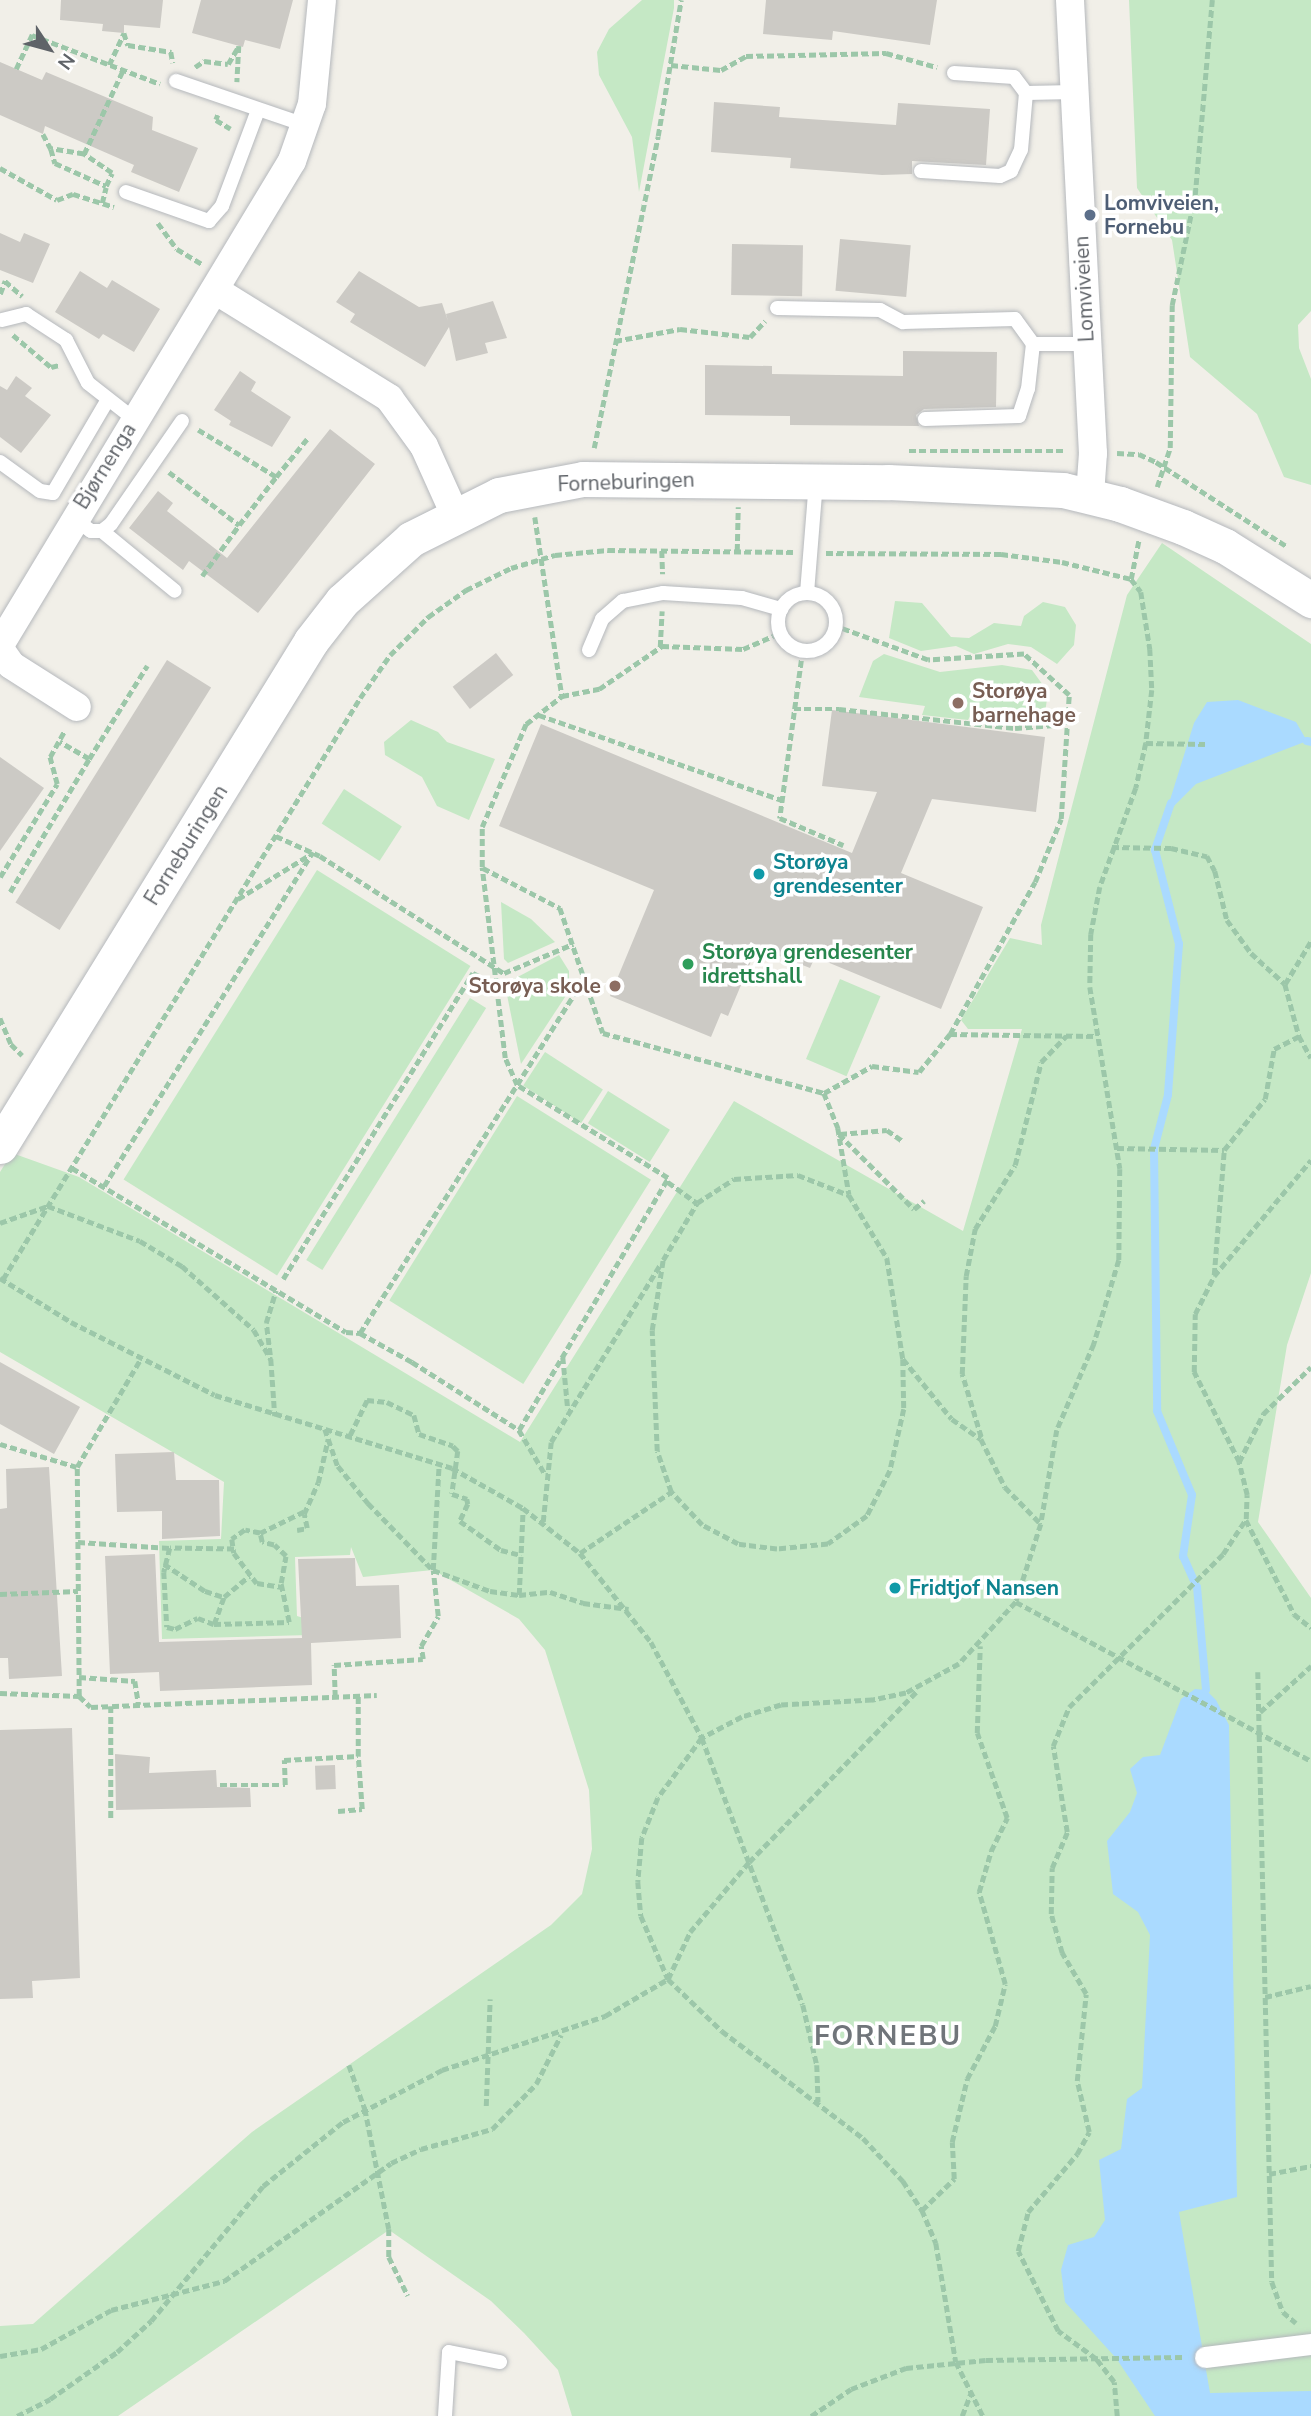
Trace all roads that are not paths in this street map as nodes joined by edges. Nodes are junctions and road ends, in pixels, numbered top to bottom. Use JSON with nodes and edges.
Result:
{"nodes":[{"id":1,"x":322,"y":0,"type":"edge"},
{"id":2,"x":1070,"y":0,"type":"edge"},
{"id":3,"x":954,"y":73,"type":"road end"},
{"id":4,"x":176,"y":81,"type":"road end"},
{"id":5,"x":1075,"y":92,"type":"junction"},
{"id":6,"x":1026,"y":93,"type":"junction"},
{"id":7,"x":258,"y":110,"type":"junction"},
{"id":8,"x":305,"y":125,"type":"junction"},
{"id":9,"x":921,"y":171,"type":"dead end"},
{"id":10,"x":126,"y":192,"type":"dead end"},
{"id":11,"x":220,"y":282,"type":"junction"},
{"id":12,"x":777,"y":308,"type":"road end"},
{"id":13,"x":6,"y":326,"type":"road end"},
{"id":14,"x":1033,"y":344,"type":"junction"},
{"id":15,"x":1087,"y":344,"type":"junction"},
{"id":16,"x":107,"y":401,"type":"junction"},
{"id":17,"x":134,"y":419,"type":"junction"},
{"id":18,"x":925,"y":419,"type":"dead end"},
{"id":19,"x":182,"y":421,"type":"road end"},
{"id":20,"x":0,"y":462,"type":"edge"},
{"id":21,"x":816,"y":481,"type":"junction"},
{"id":22,"x":1090,"y":495,"type":"junction"},
{"id":23,"x":455,"y":515,"type":"junction"},
{"id":24,"x":73,"y":518,"type":"junction"},
{"id":25,"x":102,"y":531,"type":"junction"},
{"id":26,"x":175,"y":591,"type":"dead end"},
{"id":27,"x":807,"y":593,"type":"junction"},
{"id":28,"x":1311,"y":600,"type":"edge"},
{"id":29,"x":780,"y":609,"type":"junction"},
{"id":30,"x":0,"y":647,"type":"edge"},
{"id":31,"x":589,"y":650,"type":"dead end"},
{"id":32,"x":77,"y":708,"type":"road end"},
{"id":33,"x":0,"y":1146,"type":"edge"},
{"id":34,"x":1307,"y":2336,"type":"edge"},
{"id":35,"x":1205,"y":2357,"type":"road end"},
{"id":36,"x":500,"y":2362,"type":"dead end"},
{"id":37,"x":446,"y":2416,"type":"edge"}],
"edges":[{"from":1,"to":8,"type":"street","name":"Bjørnenga"},
{"from":2,"to":5,"type":"street","name":"Lomviveien"},
{"from":3,"to":6,"type":"lane"},
{"from":4,"to":7,"type":"lane"},
{"from":5,"to":6,"type":"lane"},
{"from":5,"to":15,"type":"street","name":"Lomviveien"},
{"from":6,"to":9,"type":"lane"},
{"from":7,"to":8,"type":"lane"},
{"from":7,"to":10,"type":"lane"},
{"from":8,"to":11,"type":"street","name":"Bjørnenga"},
{"from":11,"to":17,"type":"street","name":"Bjørnenga"},
{"from":11,"to":23,"type":"street"},
{"from":12,"to":14,"type":"lane"},
{"from":13,"to":16,"type":"lane"},
{"from":14,"to":15,"type":"lane"},
{"from":14,"to":18,"type":"lane"},
{"from":15,"to":22,"type":"street","name":"Lomviveien"},
{"from":16,"to":17,"type":"lane"},
{"from":16,"to":20,"type":"lane"},
{"from":17,"to":24,"type":"street","name":"Bjørnenga"},
{"from":19,"to":25,"type":"lane"},
{"from":21,"to":22,"type":"street","name":"Forneburingen"},
{"from":21,"to":23,"type":"street","name":"Forneburingen"},
{"from":21,"to":27,"type":"lane"},
{"from":22,"to":28,"type":"street","name":"Forneburingen"},
{"from":23,"to":33,"type":"street","name":"Forneburingen"},
{"from":24,"to":25,"type":"lane"},
{"from":24,"to":30,"type":"street","name":"Bjørnenga"},
{"from":25,"to":26,"type":"lane"},
{"from":27,"to":29,"type":"lane"},
{"from":27,"to":29,"type":"lane"},
{"from":29,"to":31,"type":"lane"},
{"from":30,"to":32,"type":"street","name":"Bjørnenga"},
{"from":34,"to":35,"type":"street"},
{"from":36,"to":37,"type":"lane"}]}
